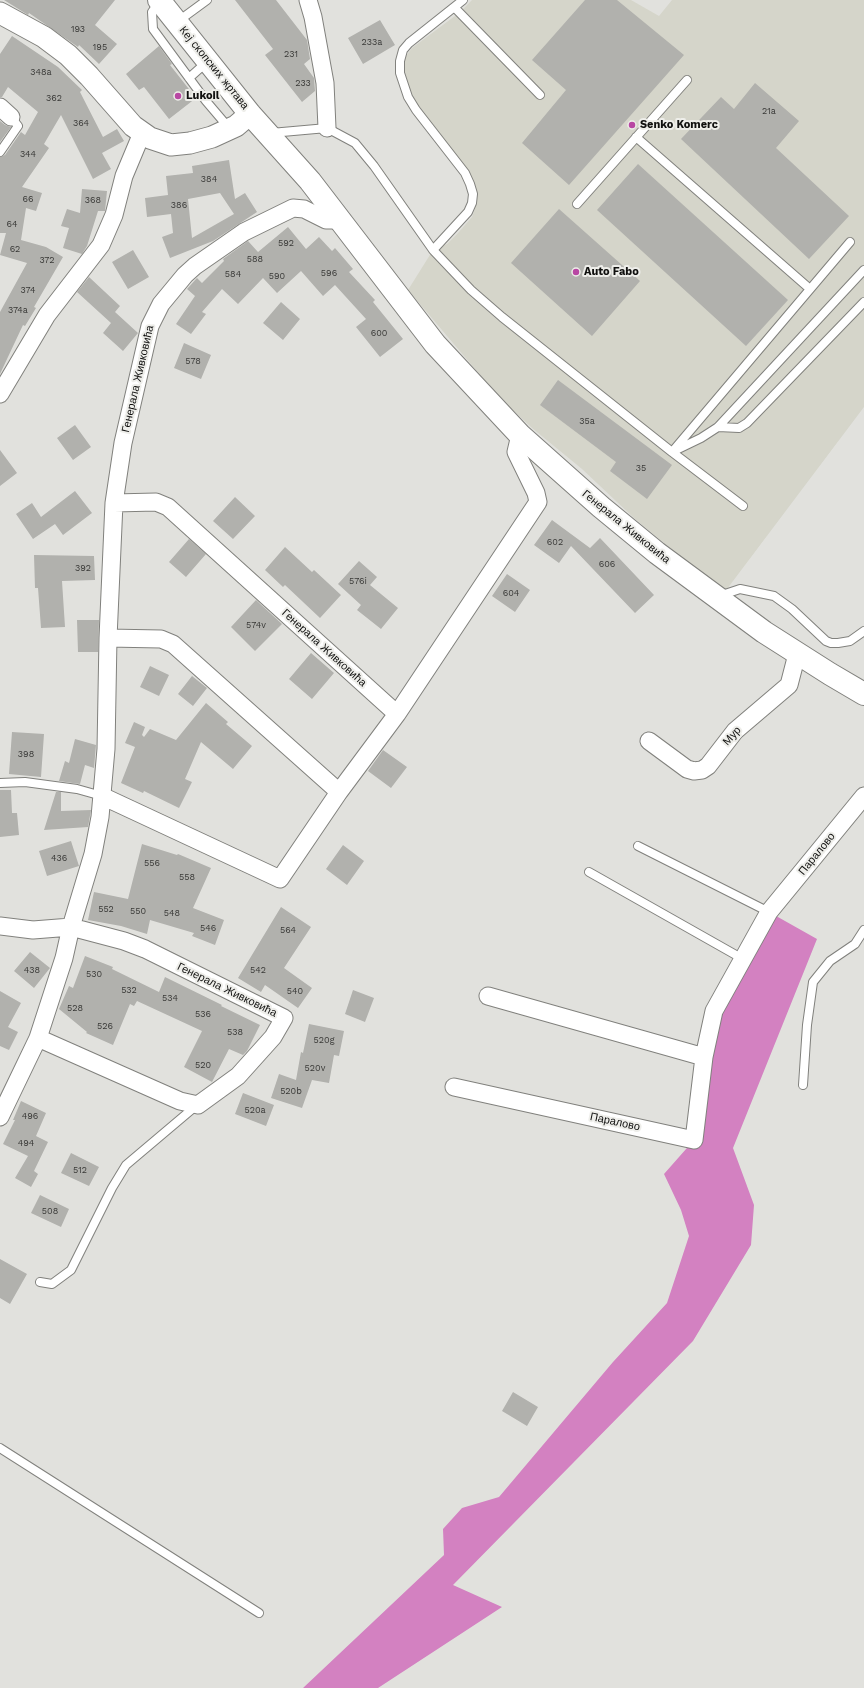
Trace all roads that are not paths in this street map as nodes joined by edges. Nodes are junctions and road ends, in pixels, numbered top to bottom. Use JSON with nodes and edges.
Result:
{"nodes":[{"id":1,"x":159,"y":0,"type":"edge"},
{"id":2,"x":207,"y":0,"type":"edge"},
{"id":3,"x":308,"y":0,"type":"edge"},
{"id":4,"x":463,"y":0,"type":"edge"},
{"id":5,"x":455,"y":8,"type":"junction"},
{"id":6,"x":0,"y":13,"type":"edge"},
{"id":7,"x":177,"y":22,"type":"junction"},
{"id":8,"x":208,"y":61,"type":"junction"},
{"id":9,"x":189,"y":78,"type":"junction"},
{"id":10,"x":687,"y":80,"type":"dead end"},
{"id":11,"x":540,"y":96,"type":"dead end"},
{"id":12,"x":6,"y":112,"type":"edge"},
{"id":13,"x":250,"y":114,"type":"junction"},
{"id":14,"x":327,"y":128,"type":"junction"},
{"id":15,"x":230,"y":129,"type":"junction"},
{"id":16,"x":142,"y":133,"type":"junction"},
{"id":17,"x":268,"y":133,"type":"junction"},
{"id":18,"x":636,"y":137,"type":"junction"},
{"id":19,"x":0,"y":152,"type":"edge"},
{"id":20,"x":577,"y":204,"type":"dead end"},
{"id":21,"x":340,"y":220,"type":"junction"},
{"id":22,"x":850,"y":242,"type":"dead end"},
{"id":23,"x":433,"y":250,"type":"junction"},
{"id":24,"x":864,"y":270,"type":"edge"},
{"id":25,"x":810,"y":289,"type":"junction"},
{"id":26,"x":864,"y":302,"type":"edge"},
{"id":27,"x":0,"y":394,"type":"edge"},
{"id":28,"x":718,"y":427,"type":"junction"},
{"id":29,"x":520,"y":435,"type":"junction"},
{"id":30,"x":672,"y":452,"type":"junction"},
{"id":31,"x":114,"y":503,"type":"junction"},
{"id":32,"x":743,"y":506,"type":"dead end"},
{"id":33,"x":717,"y":597,"type":"junction"},
{"id":34,"x":864,"y":631,"type":"edge"},
{"id":35,"x":108,"y":638,"type":"junction"},
{"id":36,"x":797,"y":654,"type":"junction"},
{"id":37,"x":858,"y":691,"type":"edge"},
{"id":38,"x":397,"y":714,"type":"junction"},
{"id":39,"x":649,"y":741,"type":"dead end"},
{"id":40,"x":0,"y":783,"type":"edge"},
{"id":41,"x":339,"y":792,"type":"junction"},
{"id":42,"x":102,"y":796,"type":"junction"},
{"id":43,"x":864,"y":796,"type":"edge"},
{"id":44,"x":638,"y":846,"type":"dead end"},
{"id":45,"x":589,"y":872,"type":"dead end"},
{"id":46,"x":769,"y":912,"type":"junction"},
{"id":47,"x":0,"y":926,"type":"edge"},
{"id":48,"x":71,"y":928,"type":"junction"},
{"id":49,"x":864,"y":930,"type":"edge"},
{"id":50,"x":743,"y":959,"type":"junction"},
{"id":51,"x":488,"y":996,"type":"dead end"},
{"id":52,"x":38,"y":1038,"type":"junction"},
{"id":53,"x":704,"y":1057,"type":"junction"},
{"id":54,"x":803,"y":1085,"type":"dead end"},
{"id":55,"x":454,"y":1087,"type":"dead end"},
{"id":56,"x":198,"y":1105,"type":"junction"},
{"id":57,"x":0,"y":1117,"type":"edge"},
{"id":58,"x":40,"y":1282,"type":"dead end"},
{"id":59,"x":0,"y":1448,"type":"edge"},
{"id":60,"x":259,"y":1613,"type":"dead end"}],
"edges":[{"from":1,"to":7,"type":"main road","name":"Кеј скопских жртава"},
{"from":1,"to":9,"type":"lane"},
{"from":2,"to":7,"type":"lane","name":"Кеј скопских жртава"},
{"from":3,"to":14,"type":"street"},
{"from":4,"to":5,"type":"lane"},
{"from":5,"to":11,"type":"lane"},
{"from":5,"to":23,"type":"lane"},
{"from":6,"to":16,"type":"street"},
{"from":7,"to":8,"type":"main road","name":"Кеј скопских жртава"},
{"from":8,"to":9,"type":"lane"},
{"from":8,"to":13,"type":"main road","name":"Кеј скопских жртава"},
{"from":9,"to":15,"type":"lane"},
{"from":10,"to":18,"type":"lane"},
{"from":12,"to":19,"type":"lane"},
{"from":13,"to":15,"type":"street"},
{"from":13,"to":17,"type":"main road","name":"Генерала Живковића"},
{"from":14,"to":17,"type":"lane"},
{"from":14,"to":23,"type":"lane"},
{"from":15,"to":16,"type":"street"},
{"from":16,"to":27,"type":"street"},
{"from":17,"to":21,"type":"main road","name":"Генерала Живковића"},
{"from":18,"to":20,"type":"lane"},
{"from":18,"to":25,"type":"lane"},
{"from":21,"to":29,"type":"main road","name":"Генерала Живковића"},
{"from":21,"to":31,"type":"street","name":"Генерала Живковића"},
{"from":22,"to":25,"type":"lane"},
{"from":23,"to":30,"type":"lane"},
{"from":24,"to":28,"type":"lane"},
{"from":25,"to":30,"type":"lane"},
{"from":26,"to":28,"type":"lane"},
{"from":28,"to":30,"type":"lane"},
{"from":29,"to":33,"type":"main road","name":"Генерала Живковића"},
{"from":29,"to":38,"type":"street"},
{"from":30,"to":32,"type":"lane"},
{"from":31,"to":35,"type":"street","name":"Генерала Живковића"},
{"from":31,"to":38,"type":"street","name":"Генерала Живковића"},
{"from":33,"to":34,"type":"lane"},
{"from":33,"to":36,"type":"main road","name":"Генерала Живковића"},
{"from":35,"to":41,"type":"street"},
{"from":35,"to":42,"type":"street","name":"Генерала Живковића"},
{"from":36,"to":37,"type":"main road"},
{"from":36,"to":39,"type":"street","name":"Мур"},
{"from":38,"to":41,"type":"street"},
{"from":40,"to":42,"type":"lane"},
{"from":41,"to":42,"type":"street"},
{"from":42,"to":48,"type":"street","name":"Генерала Живковића"},
{"from":43,"to":46,"type":"street","name":"Паралово"},
{"from":44,"to":46,"type":"lane"},
{"from":45,"to":50,"type":"lane"},
{"from":46,"to":50,"type":"street","name":"Паралово"},
{"from":47,"to":48,"type":"street","name":"Генерала Живковића"},
{"from":48,"to":52,"type":"street","name":"Генерала Живковића"},
{"from":48,"to":56,"type":"street","name":"Генерала Живковића"},
{"from":49,"to":54,"type":"lane"},
{"from":50,"to":53,"type":"street","name":"Паралово"},
{"from":51,"to":53,"type":"street"},
{"from":52,"to":56,"type":"street"},
{"from":52,"to":57,"type":"street","name":"Генерала Живковића"},
{"from":53,"to":55,"type":"street","name":"Паралово"},
{"from":56,"to":58,"type":"lane"},
{"from":59,"to":60,"type":"lane"}]}
